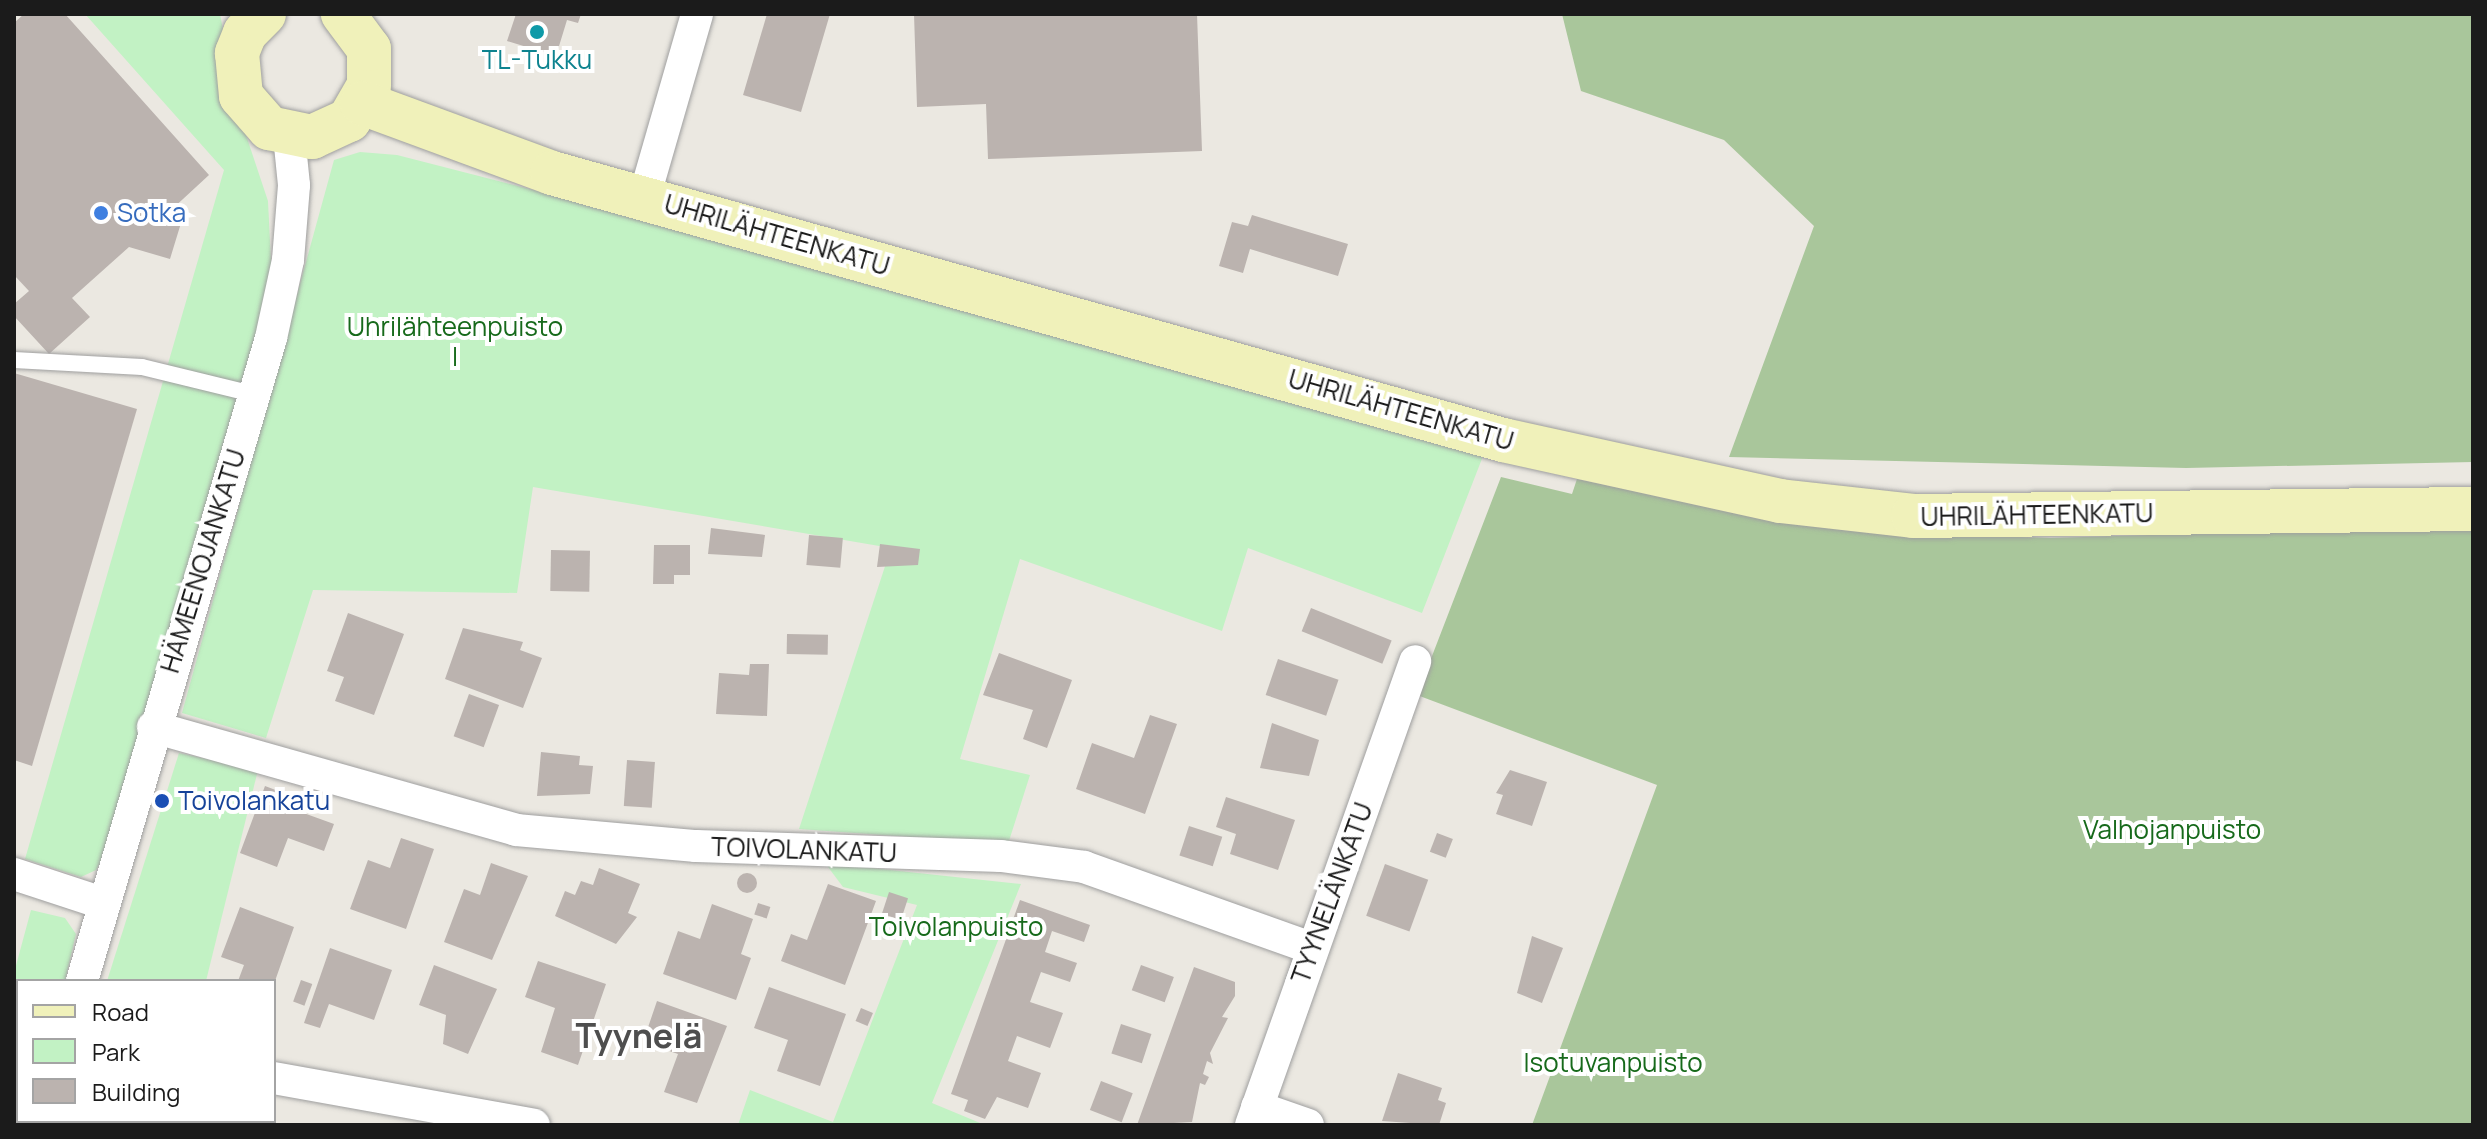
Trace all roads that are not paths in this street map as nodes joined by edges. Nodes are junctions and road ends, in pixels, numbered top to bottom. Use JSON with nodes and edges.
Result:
{"nodes":[{"id":1,"x":697,"y":14,"type":"edge"},
{"id":2,"x":261,"y":15,"type":"edge"},
{"id":3,"x":357,"y":20,"type":"edge"},
{"id":4,"x":362,"y":103,"type":"junction"},
{"id":5,"x":289,"y":136,"type":"junction"},
{"id":6,"x":644,"y":198,"type":"junction"},
{"id":7,"x":14,"y":360,"type":"edge"},
{"id":8,"x":253,"y":394,"type":"junction"},
{"id":9,"x":2473,"y":509,"type":"edge"},
{"id":10,"x":1415,"y":661,"type":"dead end"},
{"id":11,"x":153,"y":727,"type":"junction"},
{"id":12,"x":14,"y":874,"type":"edge"},
{"id":13,"x":102,"y":903,"type":"junction"},
{"id":14,"x":1311,"y":948,"type":"junction"},
{"id":15,"x":83,"y":979,"type":"edge"},
{"id":16,"x":276,"y":1078,"type":"edge"},
{"id":17,"x":1254,"y":1116,"type":"edge"},
{"id":18,"x":534,"y":1125,"type":"edge"},
{"id":19,"x":1308,"y":1125,"type":"edge"}],
"edges":[{"from":1,"to":6,"type":"street"},
{"from":2,"to":5,"type":"street"},
{"from":3,"to":4,"type":"street"},
{"from":4,"to":5,"type":"street"},
{"from":4,"to":6,"type":"street","name":"UHRILÄHTEENKATU"},
{"from":5,"to":8,"type":"street","name":"HÄMEENOJANKATU"},
{"from":6,"to":9,"type":"street","name":"UHRILÄHTEENKATU"},
{"from":7,"to":8,"type":"lane"},
{"from":8,"to":11,"type":"street","name":"HÄMEENOJANKATU"},
{"from":10,"to":14,"type":"street","name":"TYYNELÄNKATU"},
{"from":11,"to":13,"type":"street","name":"HÄMEENOJANKATU"},
{"from":11,"to":14,"type":"street","name":"TOIVOLANKATU"},
{"from":12,"to":13,"type":"street"},
{"from":13,"to":15,"type":"street","name":"HÄMEENOJANKATU"},
{"from":14,"to":17,"type":"street","name":"TYYNELÄNKATU"},
{"from":16,"to":18,"type":"street"},
{"from":17,"to":19,"type":"street"}]}
